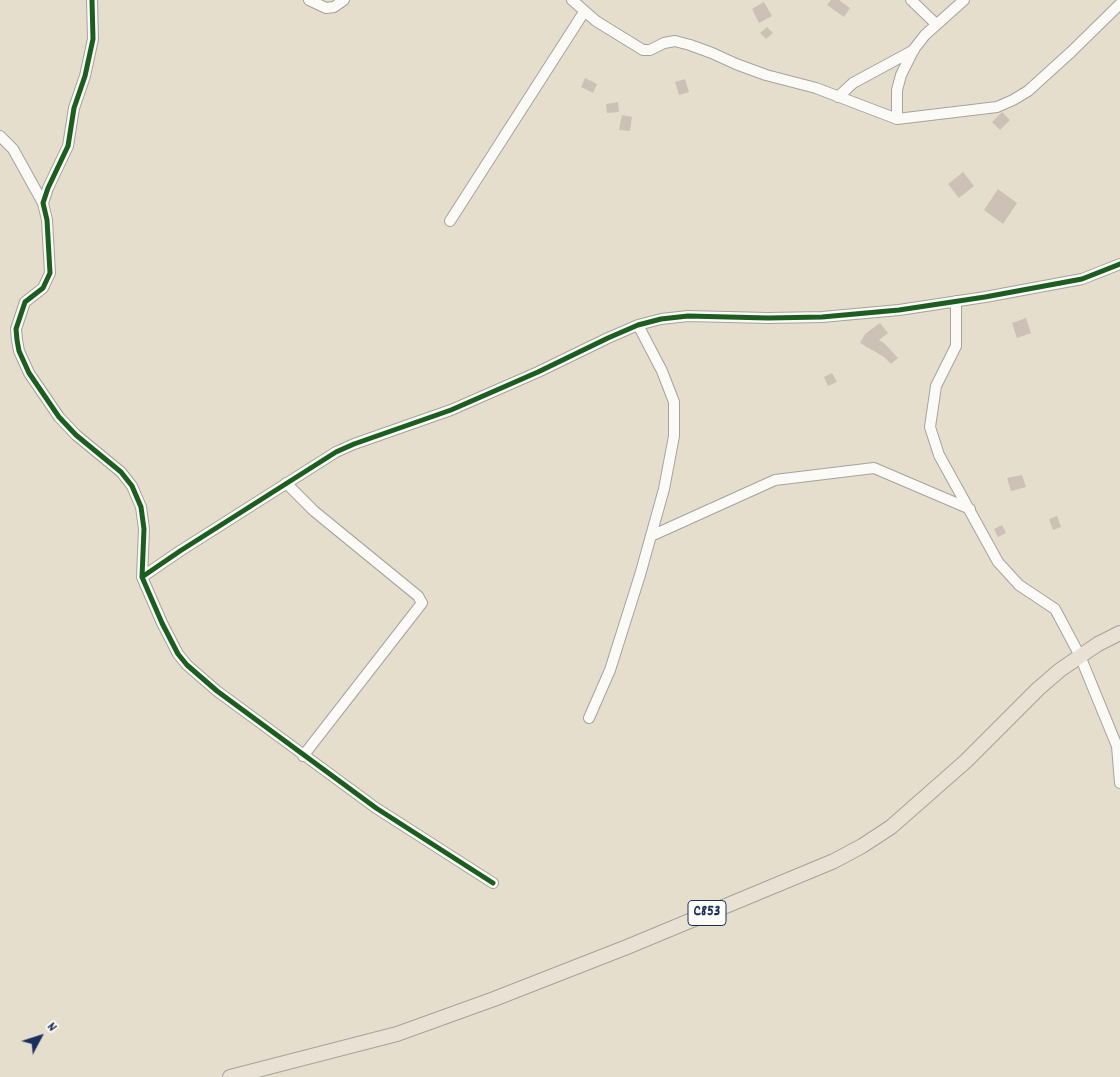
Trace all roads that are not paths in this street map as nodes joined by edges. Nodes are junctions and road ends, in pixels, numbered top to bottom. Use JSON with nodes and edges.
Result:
{"nodes":[{"id":1,"x":92,"y":0,"type":"edge"},
{"id":2,"x":309,"y":0,"type":"edge"},
{"id":3,"x":572,"y":0,"type":"edge"},
{"id":4,"x":911,"y":0,"type":"edge"},
{"id":5,"x":964,"y":0,"type":"edge"},
{"id":6,"x":339,"y":2,"type":"edge"},
{"id":7,"x":1120,"y":4,"type":"edge"},
{"id":8,"x":584,"y":12,"type":"junction"},
{"id":9,"x":936,"y":24,"type":"junction"},
{"id":10,"x":914,"y":50,"type":"junction"},
{"id":11,"x":838,"y":97,"type":"junction"},
{"id":12,"x":897,"y":119,"type":"junction"},
{"id":13,"x":0,"y":136,"type":"edge"},
{"id":14,"x":43,"y":203,"type":"junction"},
{"id":15,"x":450,"y":221,"type":"dead end"},
{"id":16,"x":1120,"y":264,"type":"edge"},
{"id":17,"x":956,"y":301,"type":"junction"},
{"id":18,"x":638,"y":325,"type":"junction"},
{"id":19,"x":286,"y":483,"type":"junction"},
{"id":20,"x":970,"y":509,"type":"junction"},
{"id":21,"x":651,"y":536,"type":"junction"},
{"id":22,"x":142,"y":577,"type":"junction"},
{"id":23,"x":1120,"y":633,"type":"edge"},
{"id":24,"x":1080,"y":656,"type":"junction"},
{"id":25,"x":589,"y":718,"type":"dead end"},
{"id":26,"x":303,"y":756,"type":"junction"},
{"id":27,"x":1120,"y":783,"type":"edge"},
{"id":28,"x":493,"y":883,"type":"dead end"},
{"id":29,"x":230,"y":1077,"type":"edge"}],
"edges":[{"from":1,"to":14,"type":"street"},
{"from":2,"to":6,"type":"street"},
{"from":3,"to":8,"type":"street"},
{"from":4,"to":9,"type":"street"},
{"from":5,"to":9,"type":"street"},
{"from":7,"to":12,"type":"street"},
{"from":8,"to":11,"type":"street"},
{"from":8,"to":15,"type":"street"},
{"from":9,"to":10,"type":"street"},
{"from":10,"to":11,"type":"street"},
{"from":10,"to":12,"type":"street"},
{"from":11,"to":12,"type":"street"},
{"from":13,"to":14,"type":"street"},
{"from":14,"to":22,"type":"street"},
{"from":16,"to":17,"type":"street"},
{"from":17,"to":18,"type":"street"},
{"from":17,"to":20,"type":"street"},
{"from":18,"to":19,"type":"street"},
{"from":18,"to":21,"type":"street"},
{"from":19,"to":22,"type":"street"},
{"from":19,"to":26,"type":"street"},
{"from":20,"to":21,"type":"street"},
{"from":20,"to":24,"type":"street"},
{"from":21,"to":25,"type":"street"},
{"from":22,"to":26,"type":"street"},
{"from":23,"to":24,"type":"main road","number":"C853"},
{"from":24,"to":27,"type":"street"},
{"from":24,"to":29,"type":"main road","number":"C853"},
{"from":26,"to":28,"type":"street"}]}
